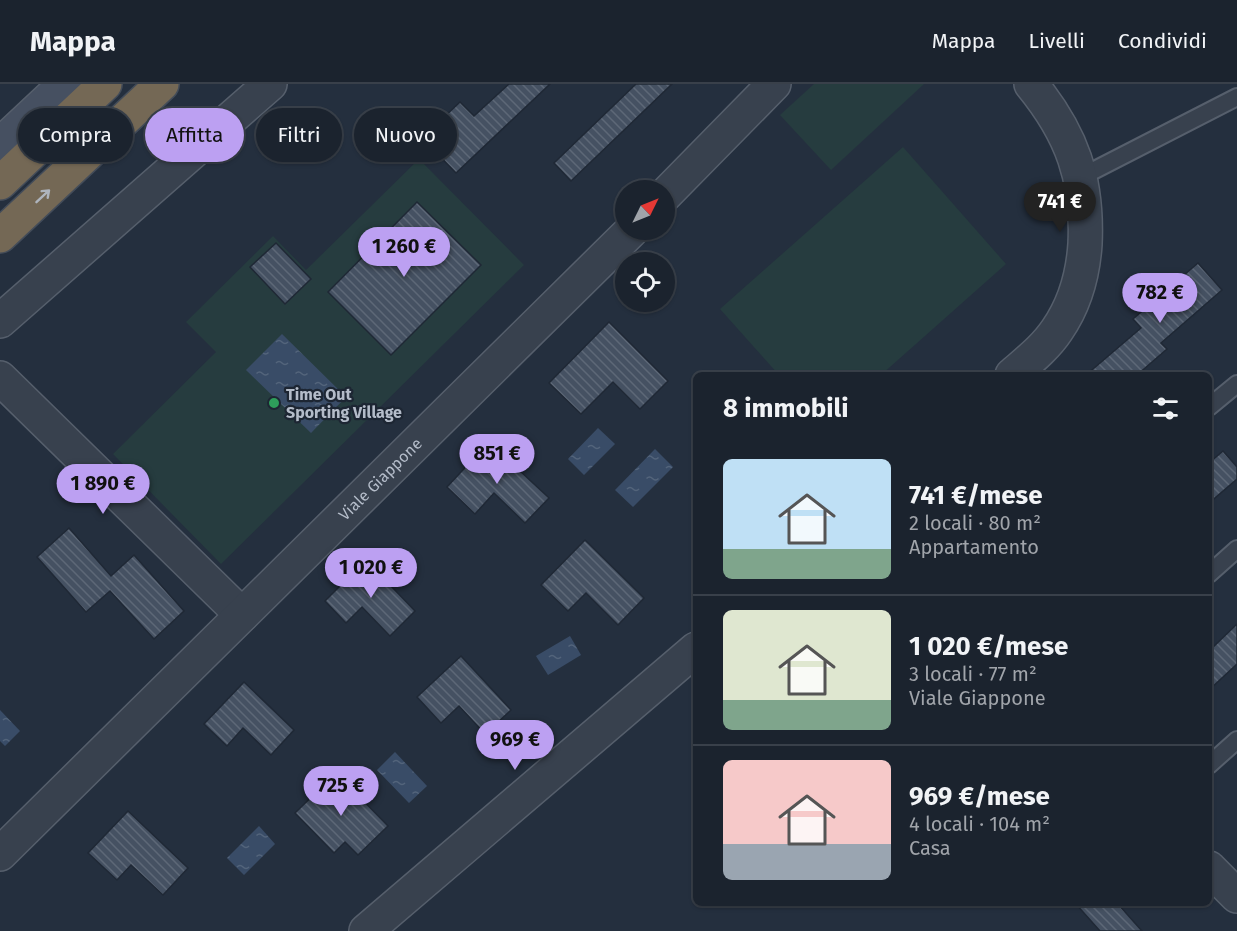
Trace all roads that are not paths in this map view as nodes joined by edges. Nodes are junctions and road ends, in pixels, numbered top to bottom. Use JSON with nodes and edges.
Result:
{"nodes":[{"id":1,"x":65,"y":84,"type":"edge"},
{"id":2,"x":105,"y":84,"type":"edge"},
{"id":3,"x":162,"y":84,"type":"edge"},
{"id":4,"x":270,"y":84,"type":"edge"},
{"id":5,"x":774,"y":84,"type":"edge"},
{"id":6,"x":1031,"y":84,"type":"edge"},
{"id":7,"x":1237,"y":97,"type":"edge"},
{"id":8,"x":0,"y":146,"type":"edge"},
{"id":9,"x":1081,"y":177,"type":"junction"},
{"id":10,"x":0,"y":183,"type":"edge"},
{"id":11,"x":675,"y":185,"type":"edge"},
{"id":12,"x":0,"y":236,"type":"edge"},
{"id":13,"x":622,"y":240,"type":"edge"},
{"id":14,"x":0,"y":321,"type":"edge"},
{"id":15,"x":1015,"y":372,"type":"edge"},
{"id":16,"x":0,"y":378,"type":"edge"},
{"id":17,"x":1237,"y":384,"type":"edge"},
{"id":18,"x":1212,"y":405,"type":"edge"},
{"id":19,"x":1237,"y":549,"type":"edge"},
{"id":20,"x":1212,"y":571,"type":"edge"},
{"id":21,"x":242,"y":615,"type":"junction"},
{"id":22,"x":693,"y":652,"type":"edge"},
{"id":23,"x":1237,"y":740,"type":"edge"},
{"id":24,"x":1212,"y":762,"type":"edge"},
{"id":25,"x":0,"y":854,"type":"edge"},
{"id":26,"x":1212,"y":871,"type":"edge"},
{"id":27,"x":1237,"y":896,"type":"edge"},
{"id":28,"x":366,"y":931,"type":"edge"}],
"edges":[{"from":1,"to":8,"type":"street"},
{"from":2,"to":10,"type":"highway"},
{"from":12,"to":3,"type":"highway","one_way":true},
{"from":4,"to":14,"type":"street"},
{"from":5,"to":11,"type":"street"},
{"from":6,"to":9,"type":"street"},
{"from":7,"to":9,"type":"lane"},
{"from":9,"to":15,"type":"street"},
{"from":13,"to":21,"type":"street","name":"Viale Giappone"},
{"from":16,"to":21,"type":"street"},
{"from":17,"to":18,"type":"lane"},
{"from":19,"to":20,"type":"lane"},
{"from":21,"to":25,"type":"street","name":"Viale Giappone"},
{"from":22,"to":28,"type":"street"},
{"from":23,"to":24,"type":"lane"},
{"from":26,"to":27,"type":"street"}]}
